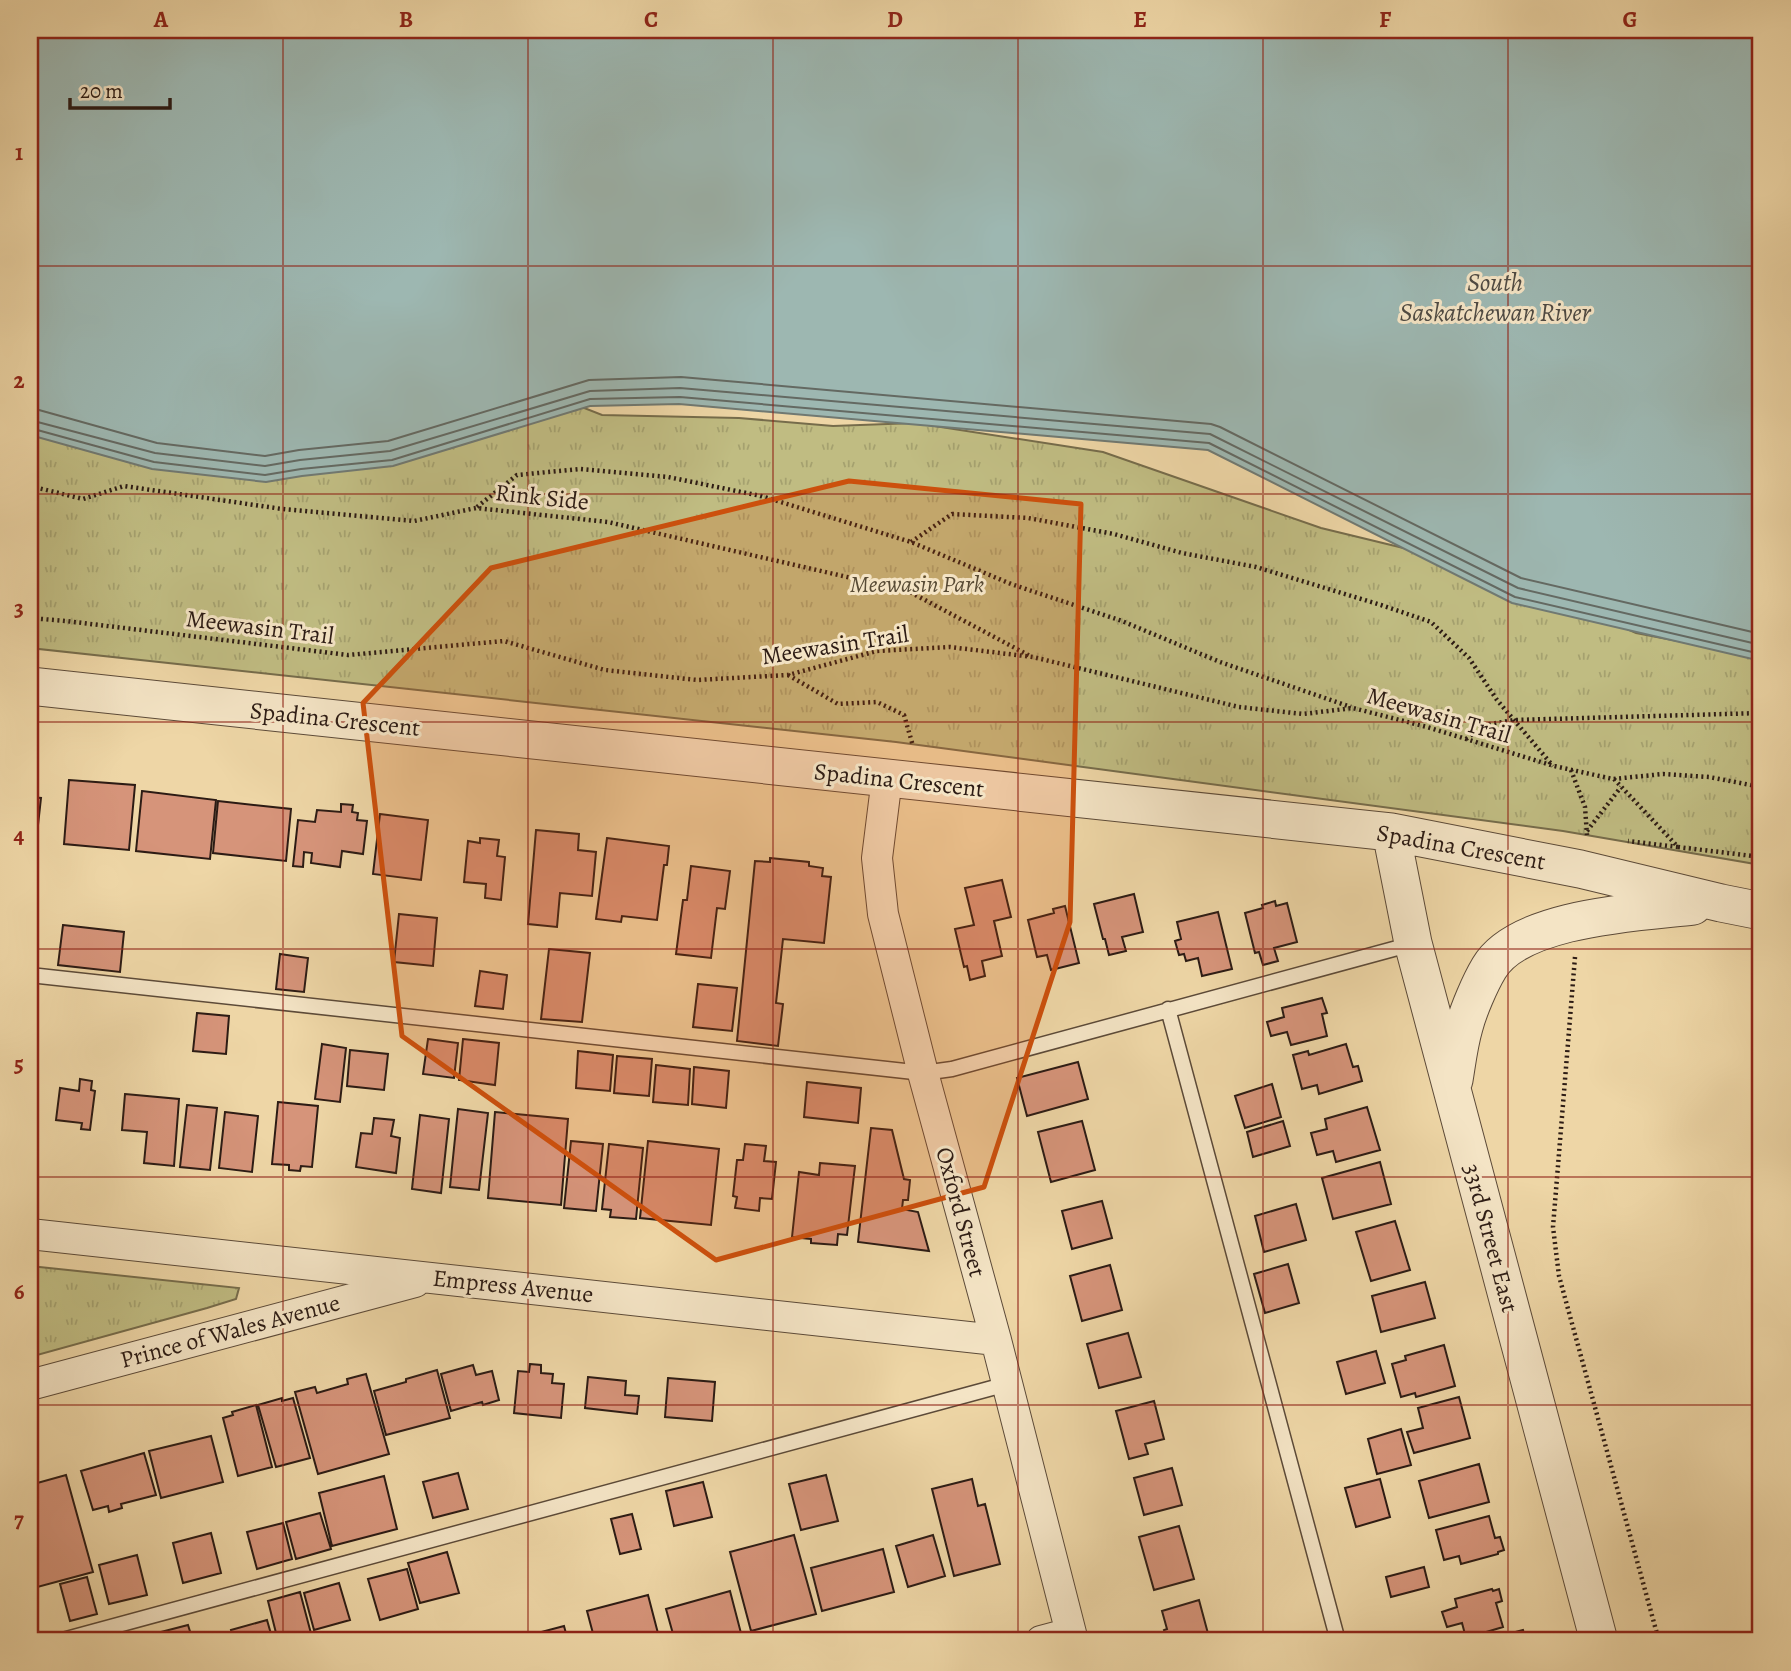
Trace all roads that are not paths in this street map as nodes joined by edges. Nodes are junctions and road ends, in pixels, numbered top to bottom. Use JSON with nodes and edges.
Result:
{"nodes":[{"id":1,"x":30,"y":686,"type":"edge"},
{"id":2,"x":900,"y":780,"type":"junction"},
{"id":3,"x":1391,"y":832,"type":"junction"},
{"id":4,"x":1721,"y":904,"type":"junction"},
{"id":5,"x":1761,"y":911,"type":"edge"},
{"id":6,"x":1413,"y":943,"type":"junction"},
{"id":7,"x":30,"y":975,"type":"edge"},
{"id":8,"x":1168,"y":1009,"type":"junction"},
{"id":9,"x":923,"y":1073,"type":"junction"},
{"id":10,"x":1452,"y":1091,"type":"junction"},
{"id":11,"x":30,"y":1234,"type":"edge"},
{"id":12,"x":431,"y":1277,"type":"junction"},
{"id":13,"x":996,"y":1340,"type":"junction"},
{"id":14,"x":1007,"y":1384,"type":"junction"},
{"id":15,"x":30,"y":1385,"type":"edge"},
{"id":16,"x":1072,"y":1637,"type":"edge"},
{"id":17,"x":59,"y":1641,"type":"edge"},
{"id":18,"x":1041,"y":1641,"type":"edge"},
{"id":19,"x":1338,"y":1641,"type":"edge"},
{"id":20,"x":1599,"y":1641,"type":"edge"}],
"edges":[{"from":1,"to":2,"type":"street","name":"Spadina Crescent"},
{"from":2,"to":3,"type":"street","name":"Spadina Crescent"},
{"from":2,"to":9,"type":"street","name":"Oxford Street"},
{"from":3,"to":4,"type":"street","name":"Spadina Crescent"},
{"from":3,"to":6,"type":"street","name":"33rd Street East"},
{"from":4,"to":5,"type":"street","name":"Spadina Crescent"},
{"from":4,"to":10,"type":"street"},
{"from":6,"to":8,"type":"lane"},
{"from":6,"to":10,"type":"street","name":"33rd Street East"},
{"from":7,"to":9,"type":"lane"},
{"from":8,"to":9,"type":"lane"},
{"from":8,"to":19,"type":"lane"},
{"from":9,"to":13,"type":"street","name":"Oxford Street"},
{"from":10,"to":20,"type":"street","name":"33rd Street East"},
{"from":11,"to":12,"type":"street","name":"Empress Avenue"},
{"from":12,"to":13,"type":"street","name":"Empress Avenue"},
{"from":12,"to":15,"type":"street","name":"Prince of Wales Avenue"},
{"from":13,"to":14,"type":"street","name":"Oxford Street"},
{"from":14,"to":16,"type":"street","name":"Oxford Street"},
{"from":14,"to":17,"type":"lane"},
{"from":16,"to":18,"type":"street"}]}
